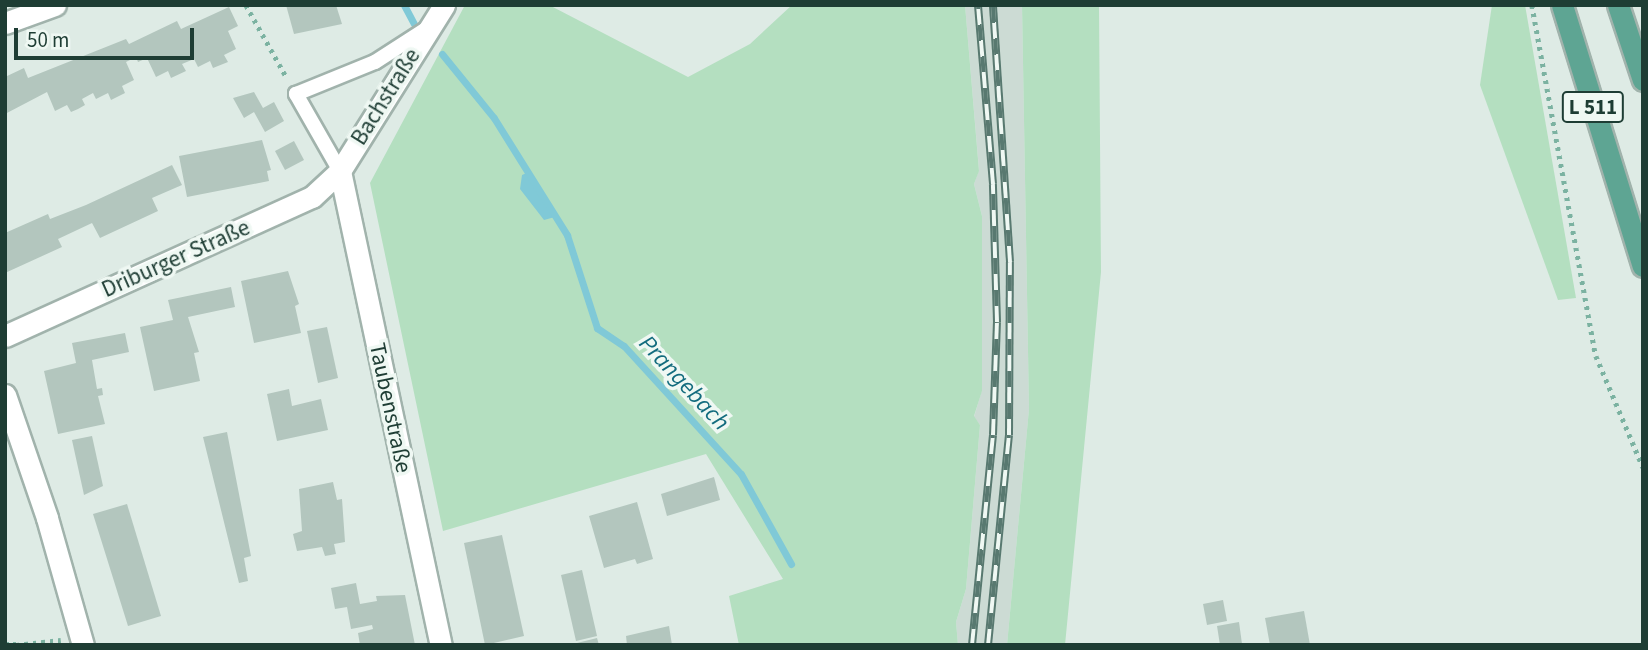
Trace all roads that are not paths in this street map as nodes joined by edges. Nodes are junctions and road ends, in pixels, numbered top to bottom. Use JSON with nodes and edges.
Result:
{"nodes":[{"id":1,"x":55,"y":5,"type":"edge"},
{"id":2,"x":444,"y":5,"type":"edge"},
{"id":3,"x":1562,"y":5,"type":"edge"},
{"id":4,"x":1618,"y":5,"type":"edge"},
{"id":5,"x":5,"y":23,"type":"edge"},
{"id":6,"x":433,"y":24,"type":"junction"},
{"id":7,"x":1643,"y":80,"type":"edge"},
{"id":8,"x":340,"y":171,"type":"junction"},
{"id":9,"x":1643,"y":266,"type":"edge"},
{"id":10,"x":5,"y":336,"type":"edge"},
{"id":11,"x":5,"y":395,"type":"edge"},
{"id":12,"x":83,"y":643,"type":"edge"},
{"id":13,"x":441,"y":645,"type":"edge"}],
"edges":[{"from":1,"to":5,"type":"street"},
{"from":2,"to":6,"type":"street","name":"Bachstraße"},
{"from":3,"to":9,"type":"main road","number":"L 511"},
{"from":4,"to":7,"type":"main road","number":"L 511"},
{"from":6,"to":8,"type":"street","name":"Bachstraße"},
{"from":6,"to":8,"type":"lane","name":"Bachstraße"},
{"from":8,"to":10,"type":"street","name":"Driburger Straße"},
{"from":8,"to":13,"type":"street","name":"Taubenstraße"},
{"from":11,"to":12,"type":"street"}]}
